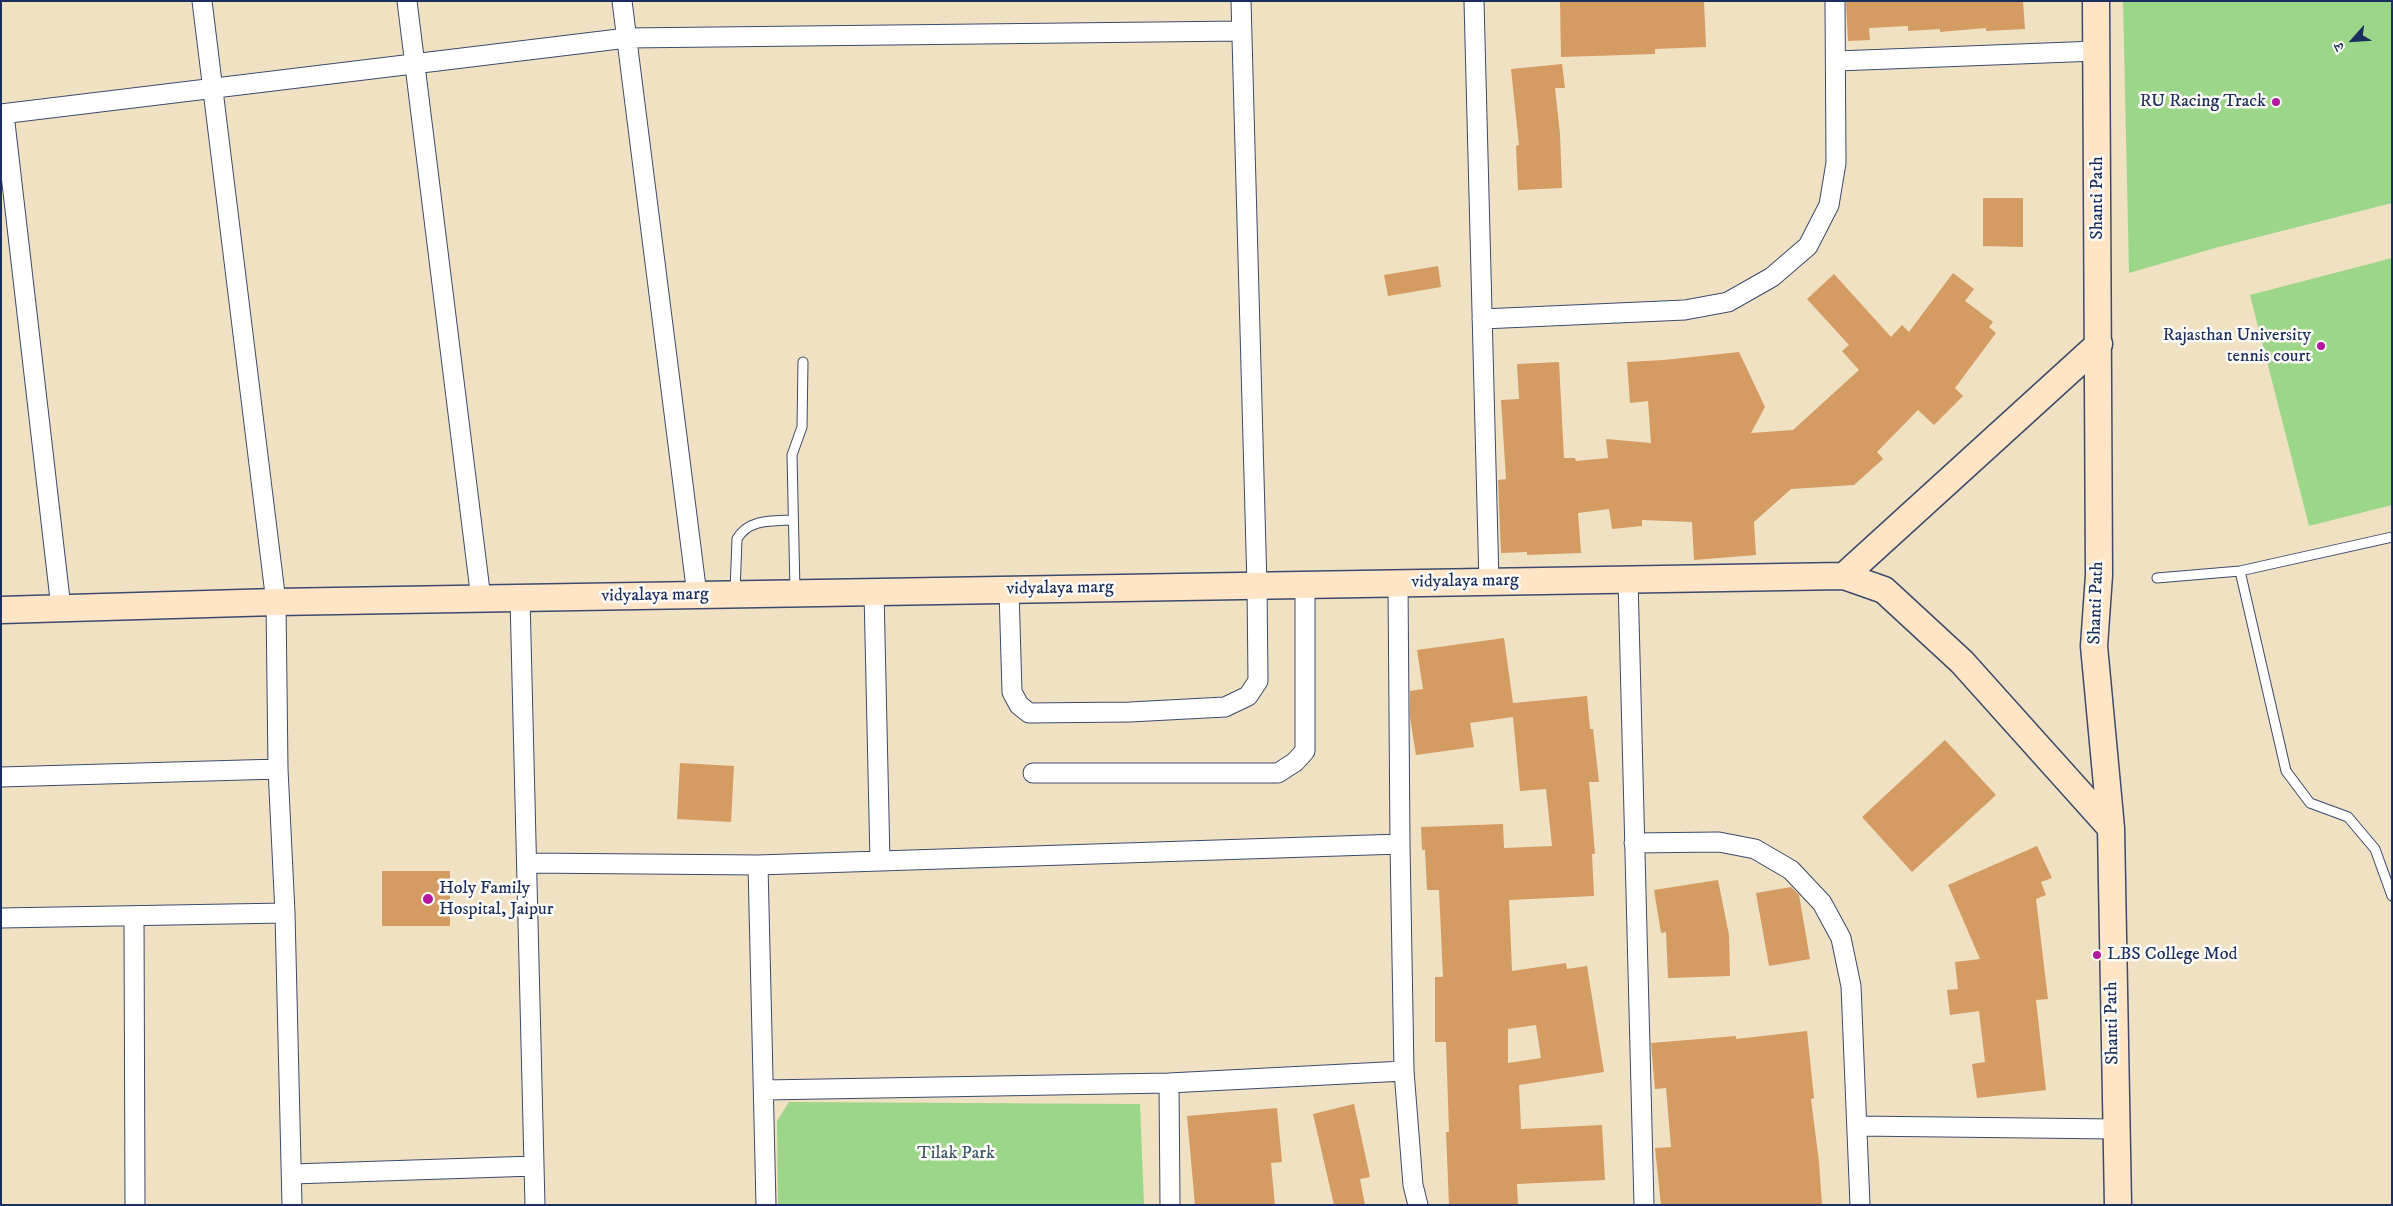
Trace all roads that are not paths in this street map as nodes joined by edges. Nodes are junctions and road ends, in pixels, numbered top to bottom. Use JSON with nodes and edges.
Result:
{"nodes":[{"id":1,"x":202,"y":1,"type":"edge"},
{"id":2,"x":407,"y":1,"type":"edge"},
{"id":3,"x":622,"y":1,"type":"edge"},
{"id":4,"x":1242,"y":1,"type":"edge"},
{"id":5,"x":1474,"y":1,"type":"edge"},
{"id":6,"x":1835,"y":1,"type":"edge"},
{"id":7,"x":2096,"y":1,"type":"edge"},
{"id":8,"x":1242,"y":31,"type":"junction"},
{"id":9,"x":627,"y":38,"type":"junction"},
{"id":10,"x":2098,"y":51,"type":"junction"},
{"id":11,"x":1837,"y":61,"type":"junction"},
{"id":12,"x":415,"y":63,"type":"junction"},
{"id":13,"x":213,"y":89,"type":"junction"},
{"id":14,"x":2,"y":114,"type":"edge"},
{"id":15,"x":1482,"y":320,"type":"junction"},
{"id":16,"x":2099,"y":344,"type":"junction"},
{"id":17,"x":803,"y":362,"type":"dead end"},
{"id":18,"x":792,"y":520,"type":"junction"},
{"id":19,"x":2392,"y":536,"type":"edge"},
{"id":20,"x":2240,"y":571,"type":"junction"},
{"id":21,"x":1844,"y":576,"type":"junction"},
{"id":22,"x":2157,"y":578,"type":"dead end"},
{"id":23,"x":1628,"y":579,"type":"junction"},
{"id":24,"x":1489,"y":582,"type":"junction"},
{"id":25,"x":1398,"y":583,"type":"junction"},
{"id":26,"x":1305,"y":585,"type":"junction"},
{"id":27,"x":1258,"y":586,"type":"junction"},
{"id":28,"x":1009,"y":590,"type":"junction"},
{"id":29,"x":874,"y":592,"type":"junction"},
{"id":30,"x":735,"y":594,"type":"junction"},
{"id":31,"x":795,"y":594,"type":"junction"},
{"id":32,"x":697,"y":595,"type":"junction"},
{"id":33,"x":520,"y":598,"type":"junction"},
{"id":34,"x":481,"y":599,"type":"junction"},
{"id":35,"x":276,"y":602,"type":"junction"},
{"id":36,"x":61,"y":608,"type":"junction"},
{"id":37,"x":1,"y":610,"type":"edge"},
{"id":38,"x":278,"y":769,"type":"junction"},
{"id":39,"x":1033,"y":773,"type":"dead end"},
{"id":40,"x":1,"y":777,"type":"edge"},
{"id":41,"x":2111,"y":828,"type":"junction"},
{"id":42,"x":1634,"y":843,"type":"junction"},
{"id":43,"x":1400,"y":844,"type":"junction"},
{"id":44,"x":880,"y":861,"type":"junction"},
{"id":45,"x":527,"y":863,"type":"junction"},
{"id":46,"x":758,"y":865,"type":"junction"},
{"id":47,"x":2392,"y":896,"type":"edge"},
{"id":48,"x":284,"y":913,"type":"junction"},
{"id":49,"x":134,"y":916,"type":"junction"},
{"id":50,"x":1,"y":918,"type":"edge"},
{"id":51,"x":1404,"y":1071,"type":"junction"},
{"id":52,"x":1169,"y":1083,"type":"junction"},
{"id":53,"x":764,"y":1090,"type":"junction"},
{"id":54,"x":1856,"y":1126,"type":"junction"},
{"id":55,"x":2115,"y":1128,"type":"junction"},
{"id":56,"x":534,"y":1166,"type":"junction"},
{"id":57,"x":292,"y":1174,"type":"junction"},
{"id":58,"x":135,"y":1205,"type":"edge"},
{"id":59,"x":292,"y":1205,"type":"edge"},
{"id":60,"x":535,"y":1205,"type":"edge"},
{"id":61,"x":766,"y":1205,"type":"edge"},
{"id":62,"x":1170,"y":1205,"type":"edge"},
{"id":63,"x":1418,"y":1205,"type":"edge"},
{"id":64,"x":1644,"y":1205,"type":"edge"},
{"id":65,"x":1860,"y":1205,"type":"edge"},
{"id":66,"x":2118,"y":1205,"type":"edge"}],
"edges":[{"from":1,"to":13,"type":"street"},
{"from":2,"to":12,"type":"street"},
{"from":3,"to":9,"type":"street"},
{"from":4,"to":8,"type":"street"},
{"from":5,"to":15,"type":"street"},
{"from":6,"to":11,"type":"street"},
{"from":7,"to":10,"type":"street","name":"Shanti Path"},
{"from":8,"to":9,"type":"street"},
{"from":8,"to":27,"type":"street"},
{"from":9,"to":12,"type":"street"},
{"from":9,"to":32,"type":"street"},
{"from":10,"to":11,"type":"street"},
{"from":10,"to":16,"type":"street","name":"Shanti Path"},
{"from":11,"to":15,"type":"street"},
{"from":12,"to":13,"type":"street"},
{"from":12,"to":34,"type":"street"},
{"from":13,"to":14,"type":"street"},
{"from":13,"to":35,"type":"street"},
{"from":14,"to":36,"type":"street"},
{"from":15,"to":24,"type":"street"},
{"from":16,"to":21,"type":"street"},
{"from":16,"to":41,"type":"street","name":"Shanti Path"},
{"from":17,"to":18,"type":"lane"},
{"from":18,"to":30,"type":"lane"},
{"from":18,"to":31,"type":"lane"},
{"from":19,"to":20,"type":"lane"},
{"from":20,"to":22,"type":"lane"},
{"from":20,"to":47,"type":"lane"},
{"from":21,"to":23,"type":"street","name":"vidyalaya marg"},
{"from":21,"to":41,"type":"street"},
{"from":23,"to":24,"type":"street","name":"vidyalaya marg"},
{"from":23,"to":42,"type":"street"},
{"from":24,"to":25,"type":"street","name":"vidyalaya marg"},
{"from":25,"to":26,"type":"street","name":"vidyalaya marg"},
{"from":25,"to":43,"type":"street"},
{"from":26,"to":27,"type":"street","name":"vidyalaya marg"},
{"from":26,"to":39,"type":"street"},
{"from":27,"to":28,"type":"street","name":"vidyalaya marg"},
{"from":27,"to":28,"type":"street"},
{"from":28,"to":29,"type":"street","name":"vidyalaya marg"},
{"from":29,"to":31,"type":"street","name":"vidyalaya marg"},
{"from":29,"to":44,"type":"street"},
{"from":30,"to":31,"type":"street","name":"vidyalaya marg"},
{"from":30,"to":32,"type":"street","name":"vidyalaya marg"},
{"from":32,"to":33,"type":"street","name":"vidyalaya marg"},
{"from":33,"to":34,"type":"street","name":"vidyalaya marg"},
{"from":33,"to":45,"type":"street"},
{"from":34,"to":35,"type":"street","name":"vidyalaya marg"},
{"from":35,"to":36,"type":"street","name":"vidyalaya marg"},
{"from":35,"to":38,"type":"street"},
{"from":36,"to":37,"type":"street","name":"vidyalaya marg"},
{"from":38,"to":40,"type":"street"},
{"from":38,"to":48,"type":"street"},
{"from":41,"to":55,"type":"street","name":"Shanti Path"},
{"from":42,"to":54,"type":"street"},
{"from":42,"to":64,"type":"street"},
{"from":43,"to":44,"type":"street"},
{"from":43,"to":51,"type":"street"},
{"from":44,"to":46,"type":"street"},
{"from":45,"to":46,"type":"street"},
{"from":45,"to":56,"type":"street"},
{"from":46,"to":53,"type":"street"},
{"from":48,"to":49,"type":"street"},
{"from":48,"to":57,"type":"street"},
{"from":49,"to":50,"type":"street"},
{"from":49,"to":58,"type":"street"},
{"from":51,"to":52,"type":"street"},
{"from":51,"to":63,"type":"street"},
{"from":52,"to":53,"type":"street"},
{"from":52,"to":62,"type":"street"},
{"from":53,"to":61,"type":"street"},
{"from":54,"to":55,"type":"street"},
{"from":54,"to":65,"type":"street"},
{"from":55,"to":66,"type":"street","name":"Shanti Path"},
{"from":56,"to":57,"type":"street"},
{"from":56,"to":60,"type":"street"},
{"from":57,"to":59,"type":"street"}]}
